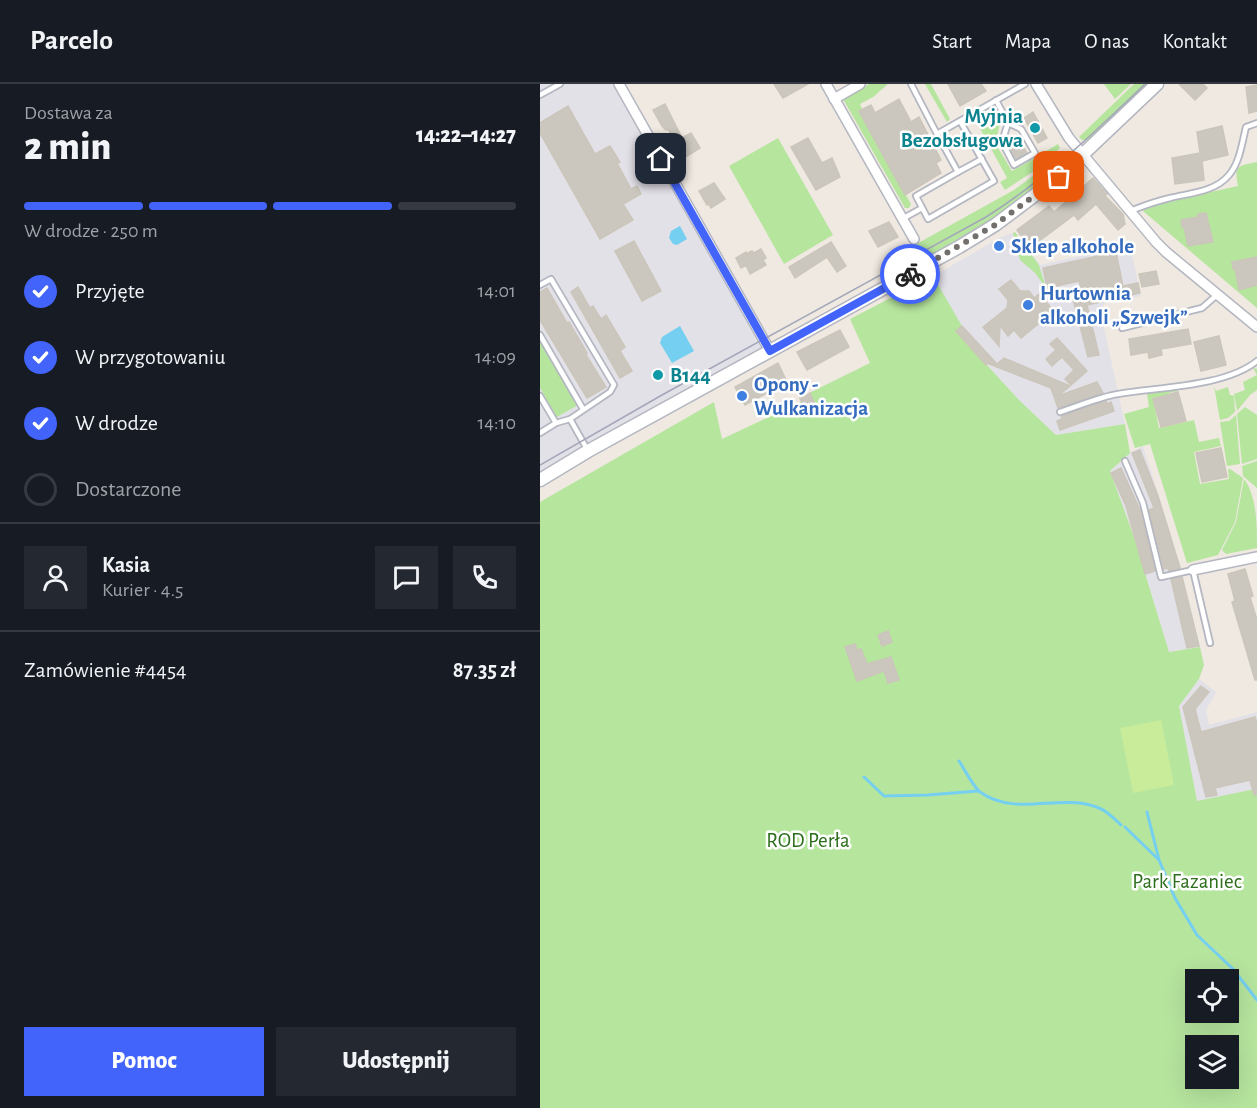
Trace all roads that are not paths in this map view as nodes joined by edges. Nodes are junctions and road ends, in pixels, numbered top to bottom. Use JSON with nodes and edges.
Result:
{"nodes":[{"id":1,"x":560,"y":84,"type":"edge"},
{"id":2,"x":619,"y":84,"type":"edge"},
{"id":3,"x":826,"y":84,"type":"edge"},
{"id":4,"x":860,"y":84,"type":"edge"},
{"id":5,"x":911,"y":84,"type":"edge"},
{"id":6,"x":1025,"y":84,"type":"edge"},
{"id":7,"x":1036,"y":84,"type":"edge"},
{"id":8,"x":1157,"y":84,"type":"edge"},
{"id":9,"x":540,"y":95,"type":"edge"},
{"id":10,"x":834,"y":99,"type":"junction"},
{"id":11,"x":996,"y":100,"type":"junction"},
{"id":12,"x":960,"y":121,"type":"junction"},
{"id":13,"x":1008,"y":123,"type":"junction"},
{"id":14,"x":1257,"y":123,"type":"edge"},
{"id":15,"x":937,"y":134,"type":"junction"},
{"id":16,"x":1083,"y":156,"type":"junction"},
{"id":17,"x":982,"y":159,"type":"junction"},
{"id":18,"x":958,"y":172,"type":"junction"},
{"id":19,"x":922,"y":208,"type":"junction"},
{"id":20,"x":1130,"y":211,"type":"junction"},
{"id":21,"x":902,"y":219,"type":"junction"},
{"id":22,"x":914,"y":239,"type":"dead end"},
{"id":23,"x":540,"y":285,"type":"edge"},
{"id":24,"x":1218,"y":294,"type":"junction"},
{"id":25,"x":1257,"y":327,"type":"edge"},
{"id":26,"x":1122,"y":328,"type":"dead end"},
{"id":27,"x":540,"y":335,"type":"edge"},
{"id":28,"x":770,"y":351,"type":"junction"},
{"id":29,"x":1257,"y":361,"type":"edge"},
{"id":30,"x":540,"y":396,"type":"edge"},
{"id":31,"x":583,"y":409,"type":"junction"},
{"id":32,"x":1060,"y":412,"type":"dead end"},
{"id":33,"x":570,"y":418,"type":"junction"},
{"id":34,"x":556,"y":423,"type":"junction"},
{"id":35,"x":540,"y":433,"type":"edge"},
{"id":36,"x":588,"y":451,"type":"junction"},
{"id":37,"x":1125,"y":461,"type":"dead end"},
{"id":38,"x":540,"y":480,"type":"edge"},
{"id":39,"x":1257,"y":558,"type":"edge"},
{"id":40,"x":1193,"y":570,"type":"junction"},
{"id":41,"x":1210,"y":643,"type":"dead end"}],
"edges":[{"from":1,"to":9,"type":"lane"},
{"from":2,"to":28,"type":"street"},
{"from":3,"to":10,"type":"street"},
{"from":4,"to":10,"type":"street"},
{"from":5,"to":15,"type":"lane"},
{"from":6,"to":11,"type":"lane"},
{"from":7,"to":16,"type":"street"},
{"from":8,"to":16,"type":"street"},
{"from":10,"to":21,"type":"street"},
{"from":11,"to":12,"type":"lane"},
{"from":11,"to":13,"type":"lane"},
{"from":12,"to":15,"type":"lane"},
{"from":12,"to":17,"type":"lane"},
{"from":13,"to":13,"type":"lane"},
{"from":14,"to":20,"type":"lane"},
{"from":15,"to":18,"type":"lane"},
{"from":16,"to":20,"type":"street"},
{"from":16,"to":28,"type":"street"},
{"from":17,"to":18,"type":"lane"},
{"from":17,"to":19,"type":"lane"},
{"from":18,"to":19,"type":"lane"},
{"from":19,"to":21,"type":"lane"},
{"from":20,"to":24,"type":"street"},
{"from":21,"to":22,"type":"street"},
{"from":23,"to":31,"type":"lane"},
{"from":24,"to":25,"type":"street"},
{"from":24,"to":26,"type":"lane"},
{"from":27,"to":31,"type":"lane"},
{"from":28,"to":36,"type":"street"},
{"from":29,"to":32,"type":"lane"},
{"from":30,"to":34,"type":"lane"},
{"from":31,"to":33,"type":"lane"},
{"from":33,"to":34,"type":"lane"},
{"from":33,"to":36,"type":"lane"},
{"from":34,"to":35,"type":"lane"},
{"from":36,"to":38,"type":"street"},
{"from":37,"to":40,"type":"lane"},
{"from":39,"to":40,"type":"street"},
{"from":40,"to":41,"type":"lane"}]}
